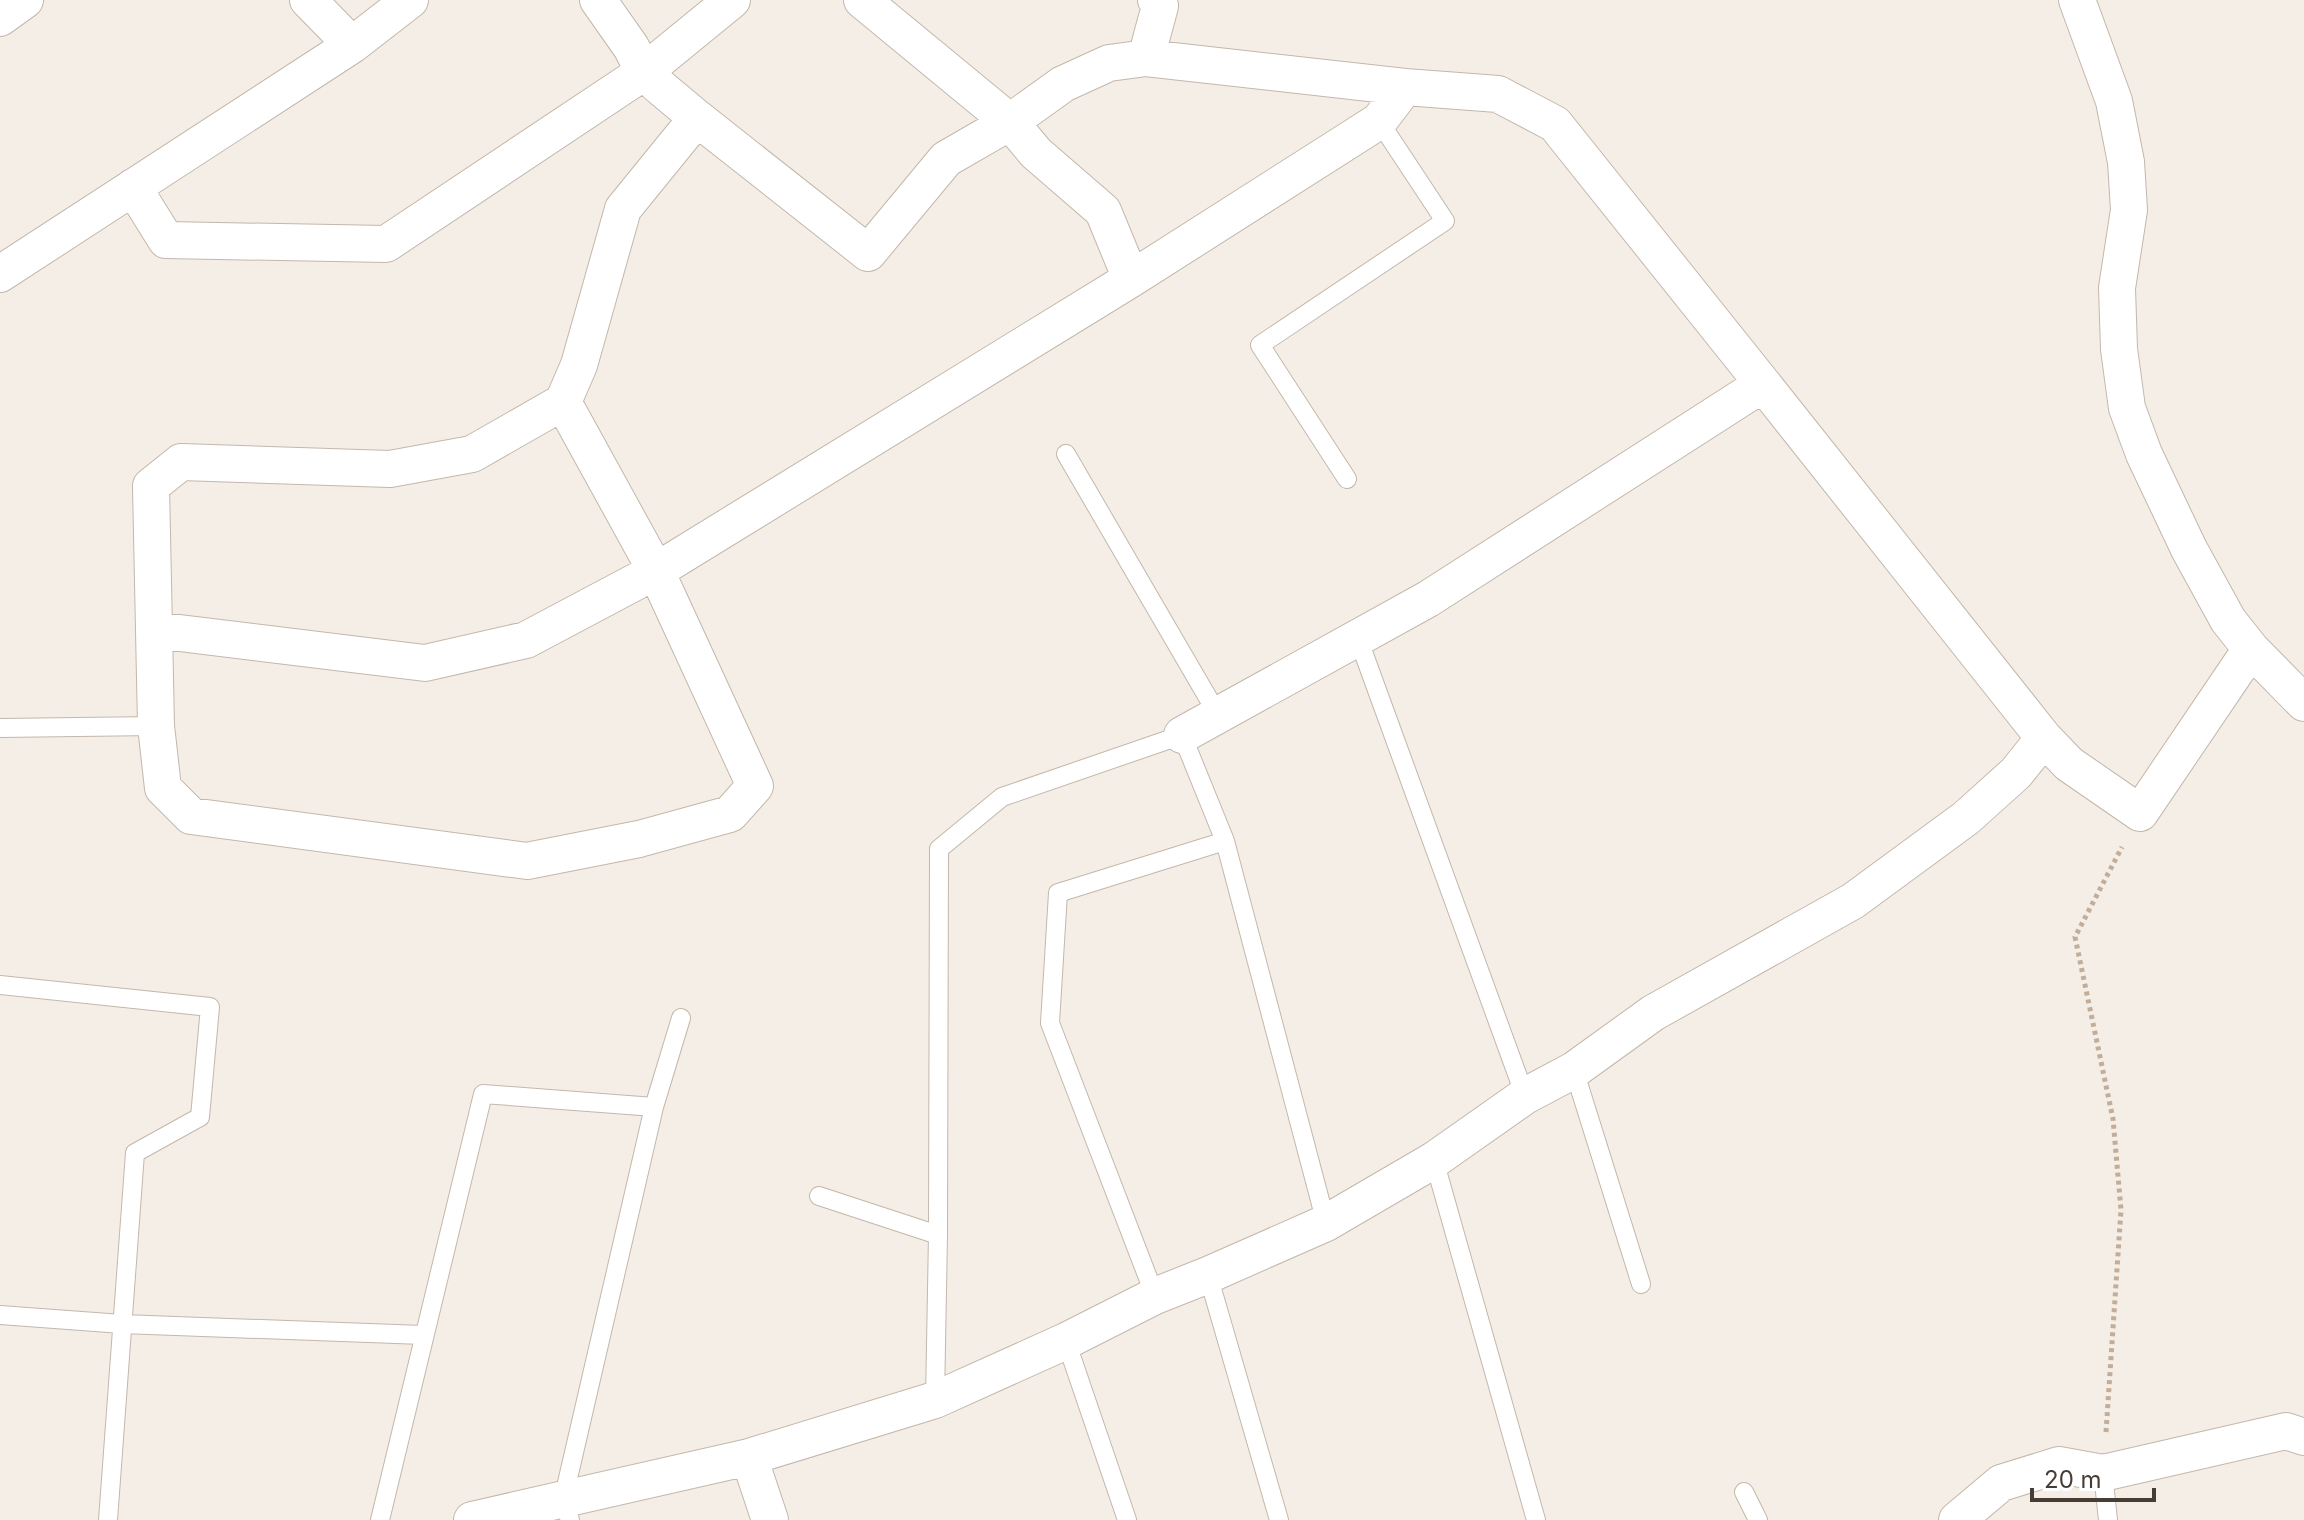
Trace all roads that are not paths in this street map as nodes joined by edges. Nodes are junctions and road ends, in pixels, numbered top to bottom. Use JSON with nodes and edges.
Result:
{"nodes":[{"id":1,"x":308,"y":0,"type":"edge"},
{"id":2,"x":410,"y":0,"type":"edge"},
{"id":3,"x":598,"y":0,"type":"edge"},
{"id":4,"x":732,"y":0,"type":"edge"},
{"id":5,"x":862,"y":0,"type":"edge"},
{"id":6,"x":1156,"y":0,"type":"edge"},
{"id":7,"x":2077,"y":0,"type":"edge"},
{"id":8,"x":352,"y":45,"type":"junction"},
{"id":9,"x":1146,"y":58,"type":"junction"},
{"id":10,"x":644,"y":72,"type":"junction"},
{"id":11,"x":1405,"y":87,"type":"junction"},
{"id":12,"x":697,"y":118,"type":"junction"},
{"id":13,"x":1379,"y":121,"type":"junction"},
{"id":14,"x":1010,"y":122,"type":"junction"},
{"id":15,"x":133,"y":187,"type":"junction"},
{"id":16,"x":0,"y":274,"type":"edge"},
{"id":17,"x":1131,"y":279,"type":"junction"},
{"id":18,"x":1763,"y":384,"type":"junction"},
{"id":19,"x":563,"y":402,"type":"junction"},
{"id":20,"x":1066,"y":454,"type":"dead end"},
{"id":21,"x":1347,"y":479,"type":"dead end"},
{"id":22,"x":656,"y":571,"type":"junction"},
{"id":23,"x":155,"y":630,"type":"junction"},
{"id":24,"x":1358,"y":638,"type":"junction"},
{"id":25,"x":2251,"y":649,"type":"junction"},
{"id":26,"x":2304,"y":703,"type":"edge"},
{"id":27,"x":1218,"y":715,"type":"junction"},
{"id":28,"x":156,"y":726,"type":"junction"},
{"id":29,"x":0,"y":728,"type":"edge"},
{"id":30,"x":1182,"y":735,"type":"junction"},
{"id":31,"x":2044,"y":738,"type":"junction"},
{"id":32,"x":1225,"y":841,"type":"junction"},
{"id":33,"x":0,"y":985,"type":"edge"},
{"id":34,"x":681,"y":1018,"type":"dead end"},
{"id":35,"x":1574,"y":1070,"type":"junction"},
{"id":36,"x":1525,"y":1096,"type":"junction"},
{"id":37,"x":654,"y":1107,"type":"junction"},
{"id":38,"x":1434,"y":1160,"type":"junction"},
{"id":39,"x":819,"y":1196,"type":"dead end"},
{"id":40,"x":1326,"y":1223,"type":"junction"},
{"id":41,"x":938,"y":1235,"type":"junction"},
{"id":42,"x":1208,"y":1275,"type":"junction"},
{"id":43,"x":1641,"y":1284,"type":"dead end"},
{"id":44,"x":1155,"y":1296,"type":"junction"},
{"id":45,"x":0,"y":1315,"type":"edge"},
{"id":46,"x":122,"y":1324,"type":"junction"},
{"id":47,"x":423,"y":1335,"type":"junction"},
{"id":48,"x":1066,"y":1341,"type":"junction"},
{"id":49,"x":935,"y":1400,"type":"junction"},
{"id":50,"x":2304,"y":1437,"type":"edge"},
{"id":51,"x":749,"y":1457,"type":"junction"},
{"id":52,"x":2103,"y":1473,"type":"junction"},
{"id":53,"x":1744,"y":1492,"type":"dead end"},
{"id":54,"x":567,"y":1510,"type":"edge"},
{"id":55,"x":108,"y":1520,"type":"edge"},
{"id":56,"x":380,"y":1520,"type":"edge"},
{"id":57,"x":472,"y":1520,"type":"edge"},
{"id":58,"x":770,"y":1520,"type":"edge"},
{"id":59,"x":1127,"y":1520,"type":"edge"},
{"id":60,"x":1279,"y":1520,"type":"edge"},
{"id":61,"x":1536,"y":1520,"type":"edge"},
{"id":62,"x":1758,"y":1520,"type":"edge"},
{"id":63,"x":1957,"y":1520,"type":"edge"},
{"id":64,"x":2108,"y":1520,"type":"edge"}],
"edges":[{"from":1,"to":8,"type":"street"},
{"from":2,"to":8,"type":"street"},
{"from":3,"to":10,"type":"street"},
{"from":4,"to":10,"type":"street"},
{"from":5,"to":14,"type":"street"},
{"from":6,"to":9,"type":"street"},
{"from":7,"to":25,"type":"street"},
{"from":8,"to":15,"type":"street"},
{"from":9,"to":11,"type":"street"},
{"from":9,"to":14,"type":"street"},
{"from":10,"to":12,"type":"street"},
{"from":10,"to":15,"type":"street"},
{"from":11,"to":13,"type":"street"},
{"from":11,"to":18,"type":"street"},
{"from":12,"to":14,"type":"street"},
{"from":12,"to":19,"type":"street"},
{"from":13,"to":17,"type":"street"},
{"from":13,"to":21,"type":"lane"},
{"from":14,"to":17,"type":"street"},
{"from":15,"to":16,"type":"street"},
{"from":17,"to":22,"type":"street"},
{"from":18,"to":24,"type":"street"},
{"from":18,"to":31,"type":"street"},
{"from":19,"to":22,"type":"street"},
{"from":19,"to":23,"type":"street"},
{"from":20,"to":27,"type":"lane"},
{"from":22,"to":23,"type":"street"},
{"from":22,"to":28,"type":"street"},
{"from":23,"to":28,"type":"street"},
{"from":24,"to":27,"type":"street"},
{"from":24,"to":36,"type":"lane"},
{"from":25,"to":26,"type":"street"},
{"from":25,"to":31,"type":"street"},
{"from":27,"to":30,"type":"street"},
{"from":28,"to":29,"type":"lane"},
{"from":30,"to":32,"type":"lane"},
{"from":30,"to":41,"type":"lane"},
{"from":31,"to":35,"type":"street"},
{"from":32,"to":40,"type":"lane"},
{"from":32,"to":44,"type":"lane"},
{"from":33,"to":46,"type":"lane"},
{"from":34,"to":37,"type":"lane"},
{"from":35,"to":36,"type":"street"},
{"from":35,"to":43,"type":"lane"},
{"from":36,"to":38,"type":"street"},
{"from":37,"to":47,"type":"lane"},
{"from":37,"to":54,"type":"lane"},
{"from":38,"to":40,"type":"street"},
{"from":38,"to":61,"type":"lane"},
{"from":39,"to":41,"type":"lane"},
{"from":40,"to":42,"type":"street"},
{"from":41,"to":49,"type":"lane"},
{"from":42,"to":44,"type":"street"},
{"from":42,"to":60,"type":"lane"},
{"from":44,"to":48,"type":"street"},
{"from":45,"to":46,"type":"lane"},
{"from":46,"to":47,"type":"lane"},
{"from":46,"to":55,"type":"lane"},
{"from":47,"to":56,"type":"lane"},
{"from":48,"to":49,"type":"street"},
{"from":48,"to":59,"type":"lane"},
{"from":49,"to":51,"type":"street"},
{"from":50,"to":52,"type":"street"},
{"from":51,"to":54,"type":"street"},
{"from":51,"to":58,"type":"street"},
{"from":52,"to":63,"type":"street"},
{"from":52,"to":64,"type":"lane"},
{"from":53,"to":62,"type":"lane"},
{"from":54,"to":57,"type":"street"}]}
